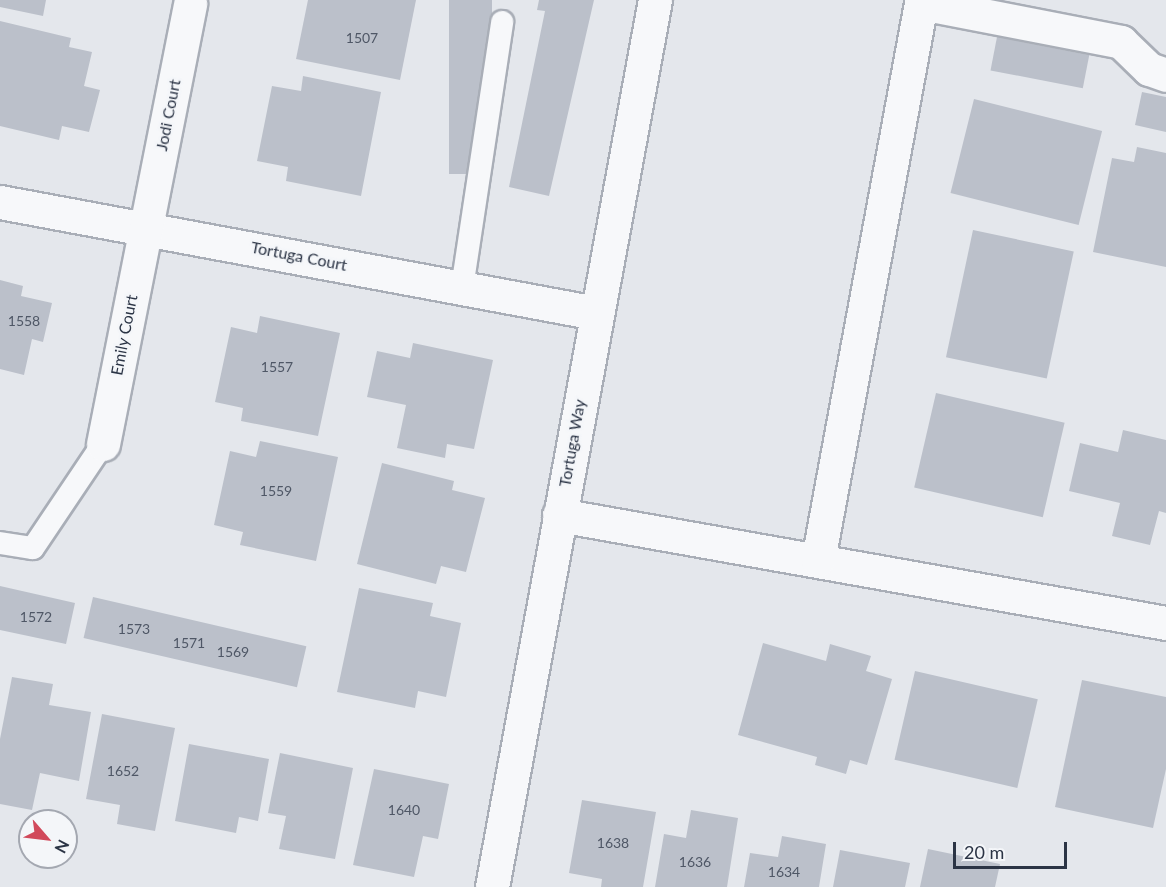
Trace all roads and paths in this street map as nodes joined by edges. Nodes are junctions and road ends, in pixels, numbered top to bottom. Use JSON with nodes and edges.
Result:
{"nodes":[{"id":1,"x":655,"y":0,"type":"edge"},
{"id":2,"x":190,"y":4,"type":"dead end"},
{"id":3,"x":502,"y":22,"type":"dead end"},
{"id":4,"x":1166,"y":75,"type":"edge"},
{"id":5,"x":1,"y":201,"type":"edge"},
{"id":6,"x":146,"y":226,"type":"junction"},
{"id":7,"x":462,"y":288,"type":"junction"},
{"id":8,"x":596,"y":313,"type":"junction"},
{"id":9,"x":103,"y":444,"type":"joint"},
{"id":10,"x":559,"y":515,"type":"junction"},
{"id":11,"x":0,"y":543,"type":"edge"},
{"id":12,"x":818,"y":560,"type":"junction"},
{"id":13,"x":1166,"y":623,"type":"edge"},
{"id":14,"x":492,"y":887,"type":"edge"}],
"edges":[{"from":1,"to":8,"type":"street","name":"Tortuga Way"},
{"from":2,"to":6,"type":"street","name":"Jodi Court"},
{"from":3,"to":7,"type":"lane"},
{"from":4,"to":12,"type":"street"},
{"from":5,"to":6,"type":"street","name":"Tortuga Court"},
{"from":6,"to":7,"type":"street","name":"Tortuga Court"},
{"from":6,"to":9,"type":"street","name":"Emily Court"},
{"from":7,"to":8,"type":"street","name":"Tortuga Court"},
{"from":8,"to":10,"type":"street","name":"Tortuga Way"},
{"from":9,"to":11,"type":"lane"},
{"from":10,"to":12,"type":"street"},
{"from":10,"to":14,"type":"street","name":"Tortuga Way"},
{"from":12,"to":13,"type":"street"}]}
